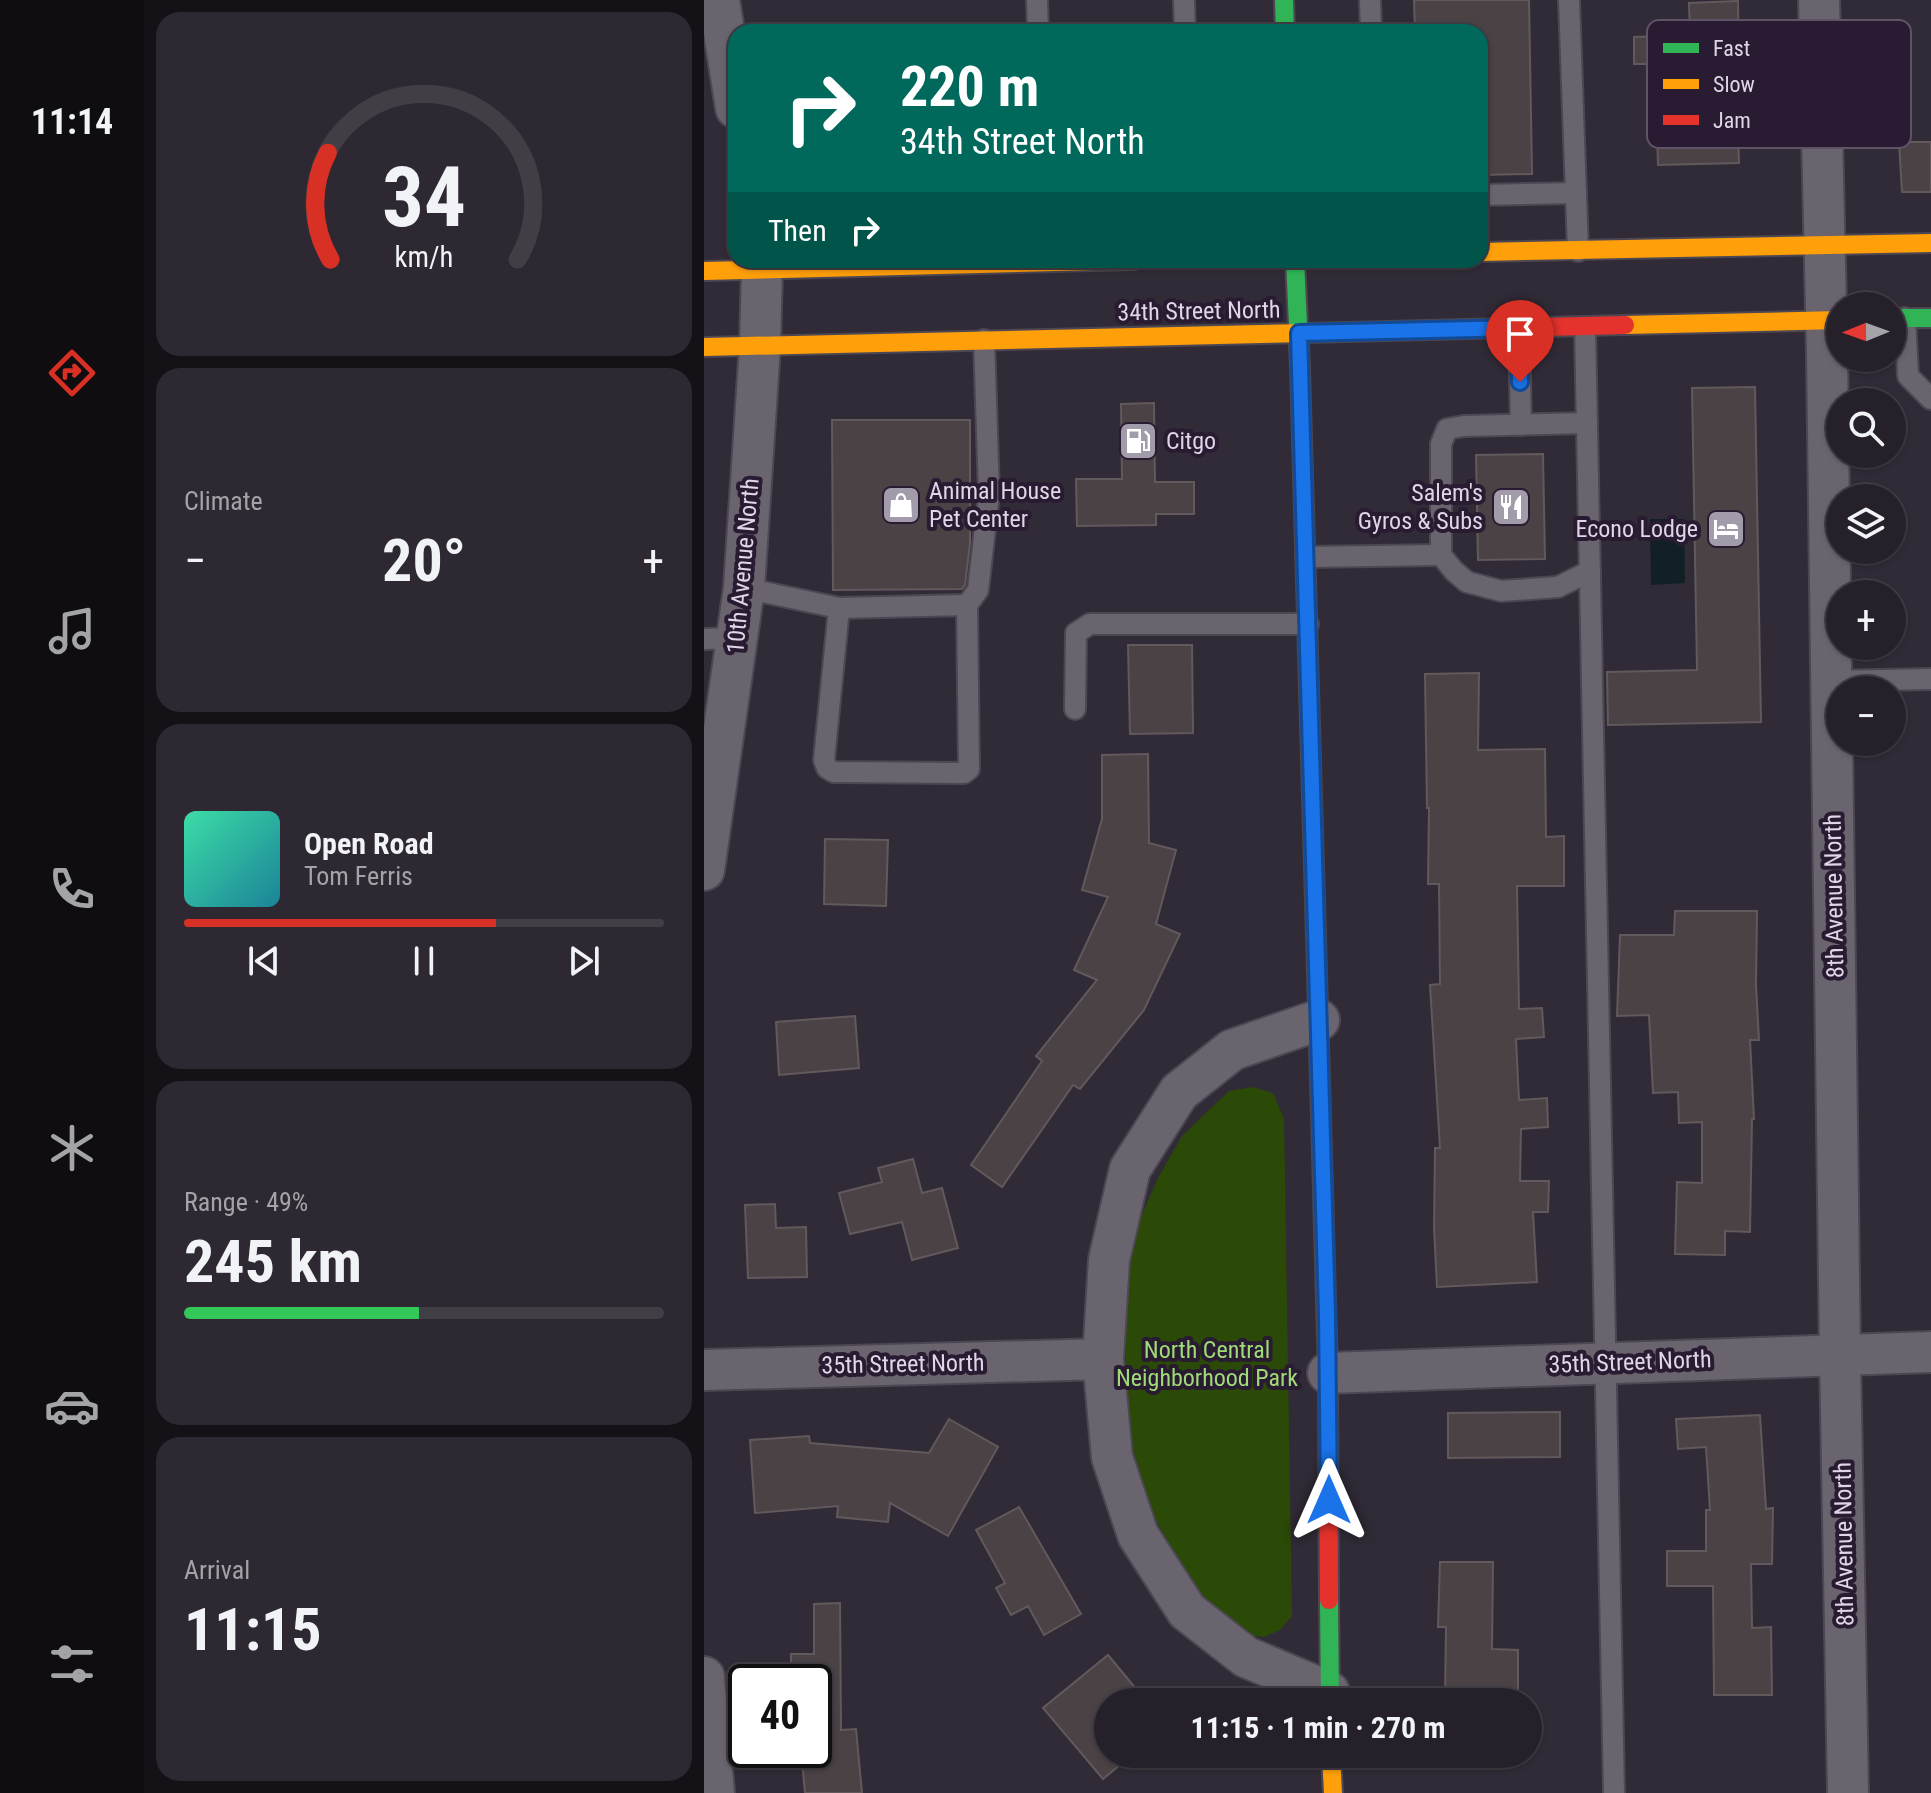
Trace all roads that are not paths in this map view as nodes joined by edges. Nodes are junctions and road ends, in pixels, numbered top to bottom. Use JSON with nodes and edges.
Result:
{"nodes":[{"id":1,"x":719,"y":0,"type":"edge"},
{"id":2,"x":1037,"y":0,"type":"edge"},
{"id":3,"x":1184,"y":0,"type":"edge"},
{"id":4,"x":1284,"y":0,"type":"edge"},
{"id":5,"x":1370,"y":0,"type":"edge"},
{"id":6,"x":1569,"y":0,"type":"edge"},
{"id":7,"x":1819,"y":0,"type":"edge"},
{"id":8,"x":1819,"y":20,"type":"edge"},
{"id":9,"x":1038,"y":24,"type":"edge"},
{"id":10,"x":1185,"y":24,"type":"edge"},
{"id":11,"x":1285,"y":24,"type":"edge"},
{"id":12,"x":1371,"y":24,"type":"edge"},
{"id":13,"x":728,"y":34,"type":"edge"},
{"id":14,"x":1822,"y":148,"type":"edge"},
{"id":15,"x":1576,"y":193,"type":"junction"},
{"id":16,"x":1488,"y":195,"type":"edge"},
{"id":17,"x":1931,"y":243,"type":"edge"},
{"id":18,"x":1824,"y":246,"type":"junction"},
{"id":19,"x":1578,"y":251,"type":"junction"},
{"id":20,"x":1488,"y":252,"type":"edge"},
{"id":21,"x":732,"y":268,"type":"edge"},
{"id":22,"x":761,"y":268,"type":"edge"},
{"id":23,"x":1295,"y":268,"type":"edge"},
{"id":24,"x":704,"y":271,"type":"edge"},
{"id":25,"x":1830,"y":292,"type":"edge"},
{"id":26,"x":1906,"y":318,"type":"edge"},
{"id":27,"x":1931,"y":318,"type":"edge"},
{"id":28,"x":1826,"y":320,"type":"edge"},
{"id":29,"x":1585,"y":327,"type":"junction"},
{"id":30,"x":1519,"y":328,"type":"junction"},
{"id":31,"x":1299,"y":333,"type":"junction"},
{"id":32,"x":984,"y":340,"type":"junction"},
{"id":33,"x":760,"y":345,"type":"junction"},
{"id":34,"x":704,"y":347,"type":"edge"},
{"id":35,"x":1906,"y":364,"type":"edge"},
{"id":36,"x":1833,"y":372,"type":"edge"},
{"id":37,"x":1927,"y":390,"type":"edge"},
{"id":38,"x":1587,"y":423,"type":"junction"},
{"id":39,"x":1521,"y":425,"type":"junction"},
{"id":40,"x":1441,"y":555,"type":"junction"},
{"id":41,"x":1306,"y":557,"type":"junction"},
{"id":42,"x":1590,"y":571,"type":"junction"},
{"id":43,"x":744,"y":588,"type":"junction"},
{"id":44,"x":967,"y":605,"type":"junction"},
{"id":45,"x":839,"y":608,"type":"junction"},
{"id":46,"x":1308,"y":624,"type":"junction"},
{"id":47,"x":721,"y":638,"type":"edge"},
{"id":48,"x":1831,"y":676,"type":"edge"},
{"id":49,"x":1931,"y":679,"type":"edge"},
{"id":50,"x":1906,"y":680,"type":"edge"},
{"id":51,"x":1075,"y":709,"type":"dead end"},
{"id":52,"x":1832,"y":756,"type":"edge"},
{"id":53,"x":704,"y":870,"type":"edge"},
{"id":54,"x":1319,"y":1020,"type":"junction"},
{"id":55,"x":1931,"y":1352,"type":"edge"},
{"id":56,"x":1840,"y":1355,"type":"junction"},
{"id":57,"x":1103,"y":1359,"type":"junction"},
{"id":58,"x":1605,"y":1363,"type":"junction"},
{"id":59,"x":704,"y":1370,"type":"edge"},
{"id":60,"x":1328,"y":1373,"type":"junction"},
{"id":61,"x":704,"y":1677,"type":"edge"},
{"id":62,"x":1311,"y":1688,"type":"edge"},
{"id":63,"x":1330,"y":1688,"type":"edge"},
{"id":64,"x":1332,"y":1768,"type":"edge"},
{"id":65,"x":714,"y":1793,"type":"edge"},
{"id":66,"x":1333,"y":1793,"type":"edge"},
{"id":67,"x":1614,"y":1793,"type":"edge"},
{"id":68,"x":1848,"y":1793,"type":"edge"}],
"edges":[{"from":1,"to":13,"type":"street"},
{"from":2,"to":9,"type":"lane"},
{"from":3,"to":10,"type":"lane"},
{"from":4,"to":11,"type":"main road"},
{"from":5,"to":12,"type":"lane"},
{"from":6,"to":15,"type":"lane"},
{"from":7,"to":8,"type":"street","name":"8th Avenue North"},
{"from":14,"to":18,"type":"street","name":"8th Avenue North"},
{"from":15,"to":16,"type":"lane"},
{"from":15,"to":19,"type":"lane"},
{"from":17,"to":18,"type":"main road"},
{"from":18,"to":19,"type":"main road"},
{"from":18,"to":25,"type":"street","name":"8th Avenue North"},
{"from":19,"to":20,"type":"main road"},
{"from":21,"to":24,"type":"main road"},
{"from":22,"to":33,"type":"street","name":"10th Avenue North"},
{"from":23,"to":31,"type":"main road"},
{"from":26,"to":27,"type":"main road"},
{"from":28,"to":29,"type":"main road","name":"34th Street North"},
{"from":29,"to":30,"type":"main road","name":"34th Street North"},
{"from":29,"to":38,"type":"lane"},
{"from":30,"to":31,"type":"main road","name":"34th Street North"},
{"from":30,"to":39,"type":"lane"},
{"from":31,"to":32,"type":"main road","name":"34th Street North"},
{"from":31,"to":41,"type":"main road"},
{"from":32,"to":33,"type":"main road","name":"34th Street North"},
{"from":32,"to":44,"type":"lane"},
{"from":33,"to":34,"type":"main road","name":"34th Street North"},
{"from":33,"to":43,"type":"street","name":"10th Avenue North"},
{"from":35,"to":37,"type":"lane"},
{"from":36,"to":48,"type":"street","name":"8th Avenue North"},
{"from":38,"to":39,"type":"lane"},
{"from":38,"to":42,"type":"lane"},
{"from":39,"to":40,"type":"lane"},
{"from":40,"to":41,"type":"lane"},
{"from":40,"to":42,"type":"lane"},
{"from":41,"to":46,"type":"main road"},
{"from":42,"to":58,"type":"lane"},
{"from":43,"to":45,"type":"lane"},
{"from":43,"to":47,"type":"street","name":"10th Avenue North"},
{"from":44,"to":45,"type":"lane"},
{"from":44,"to":45,"type":"lane"},
{"from":46,"to":51,"type":"lane"},
{"from":46,"to":54,"type":"main road"},
{"from":47,"to":53,"type":"street","name":"10th Avenue North"},
{"from":49,"to":50,"type":"lane"},
{"from":52,"to":56,"type":"street","name":"8th Avenue North"},
{"from":54,"to":57,"type":"street"},
{"from":54,"to":60,"type":"main road"},
{"from":55,"to":56,"type":"street","name":"35th Street North"},
{"from":56,"to":58,"type":"street","name":"35th Street North"},
{"from":56,"to":68,"type":"street","name":"8th Avenue North"},
{"from":57,"to":59,"type":"street","name":"35th Street North"},
{"from":57,"to":62,"type":"street"},
{"from":58,"to":60,"type":"street","name":"35th Street North"},
{"from":58,"to":67,"type":"lane"},
{"from":60,"to":63,"type":"main road"},
{"from":61,"to":65,"type":"street"},
{"from":64,"to":66,"type":"main road"}]}
